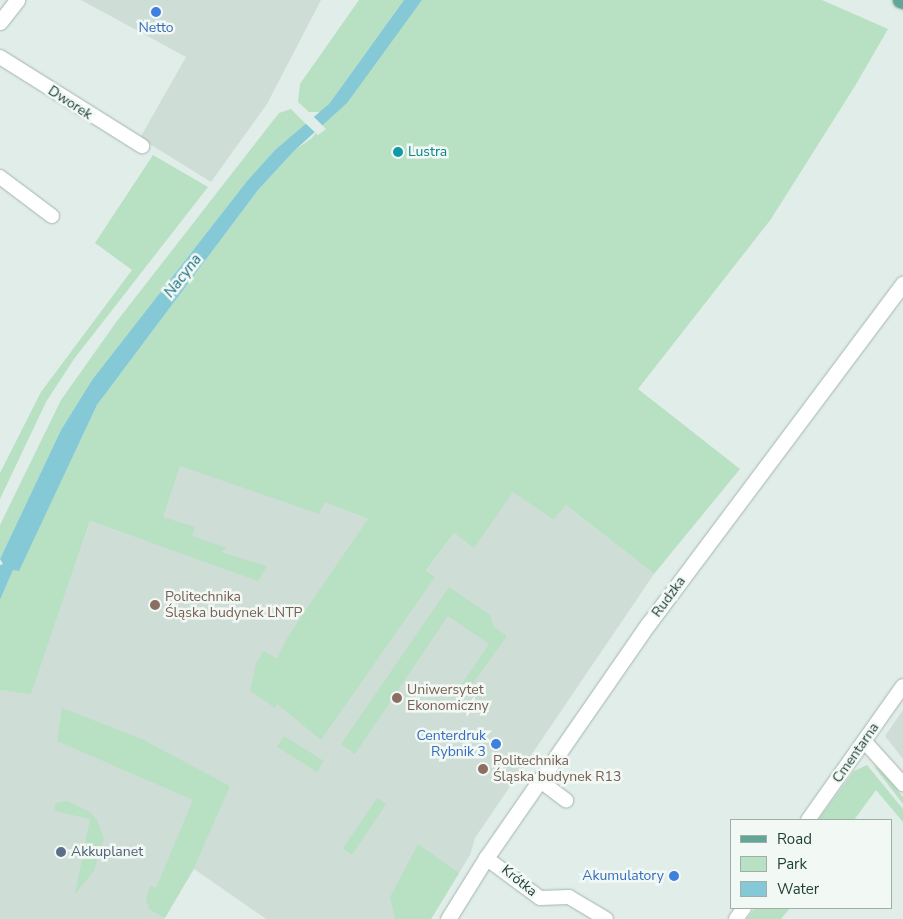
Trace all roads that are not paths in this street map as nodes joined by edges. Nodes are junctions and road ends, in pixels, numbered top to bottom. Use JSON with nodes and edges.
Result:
{"nodes":[{"id":1,"x":17,"y":0,"type":"edge"},
{"id":2,"x":0,"y":22,"type":"edge"},
{"id":3,"x":0,"y":57,"type":"edge"},
{"id":4,"x":142,"y":146,"type":"dead end"},
{"id":5,"x":0,"y":177,"type":"edge"},
{"id":6,"x":52,"y":216,"type":"dead end"},
{"id":7,"x":903,"y":284,"type":"edge"},
{"id":8,"x":903,"y":686,"type":"edge"},
{"id":9,"x":865,"y":742,"type":"junction"},
{"id":10,"x":539,"y":780,"type":"junction"},
{"id":11,"x":903,"y":784,"type":"edge"},
{"id":12,"x":566,"y":800,"type":"dead end"},
{"id":13,"x":809,"y":819,"type":"edge"},
{"id":14,"x":486,"y":858,"type":"junction"},
{"id":15,"x":448,"y":919,"type":"edge"},
{"id":16,"x":606,"y":919,"type":"edge"}],
"edges":[{"from":1,"to":2,"type":"street"},
{"from":3,"to":4,"type":"street","name":"Dworek"},
{"from":5,"to":6,"type":"street"},
{"from":7,"to":10,"type":"street","name":"Rudzka"},
{"from":8,"to":9,"type":"street","name":"Cmentarna"},
{"from":9,"to":11,"type":"street"},
{"from":9,"to":13,"type":"street","name":"Cmentarna"},
{"from":10,"to":12,"type":"street"},
{"from":10,"to":14,"type":"street","name":"Rudzka"},
{"from":14,"to":15,"type":"street","name":"Rudzka"},
{"from":14,"to":16,"type":"street","name":"Krótka"}]}
